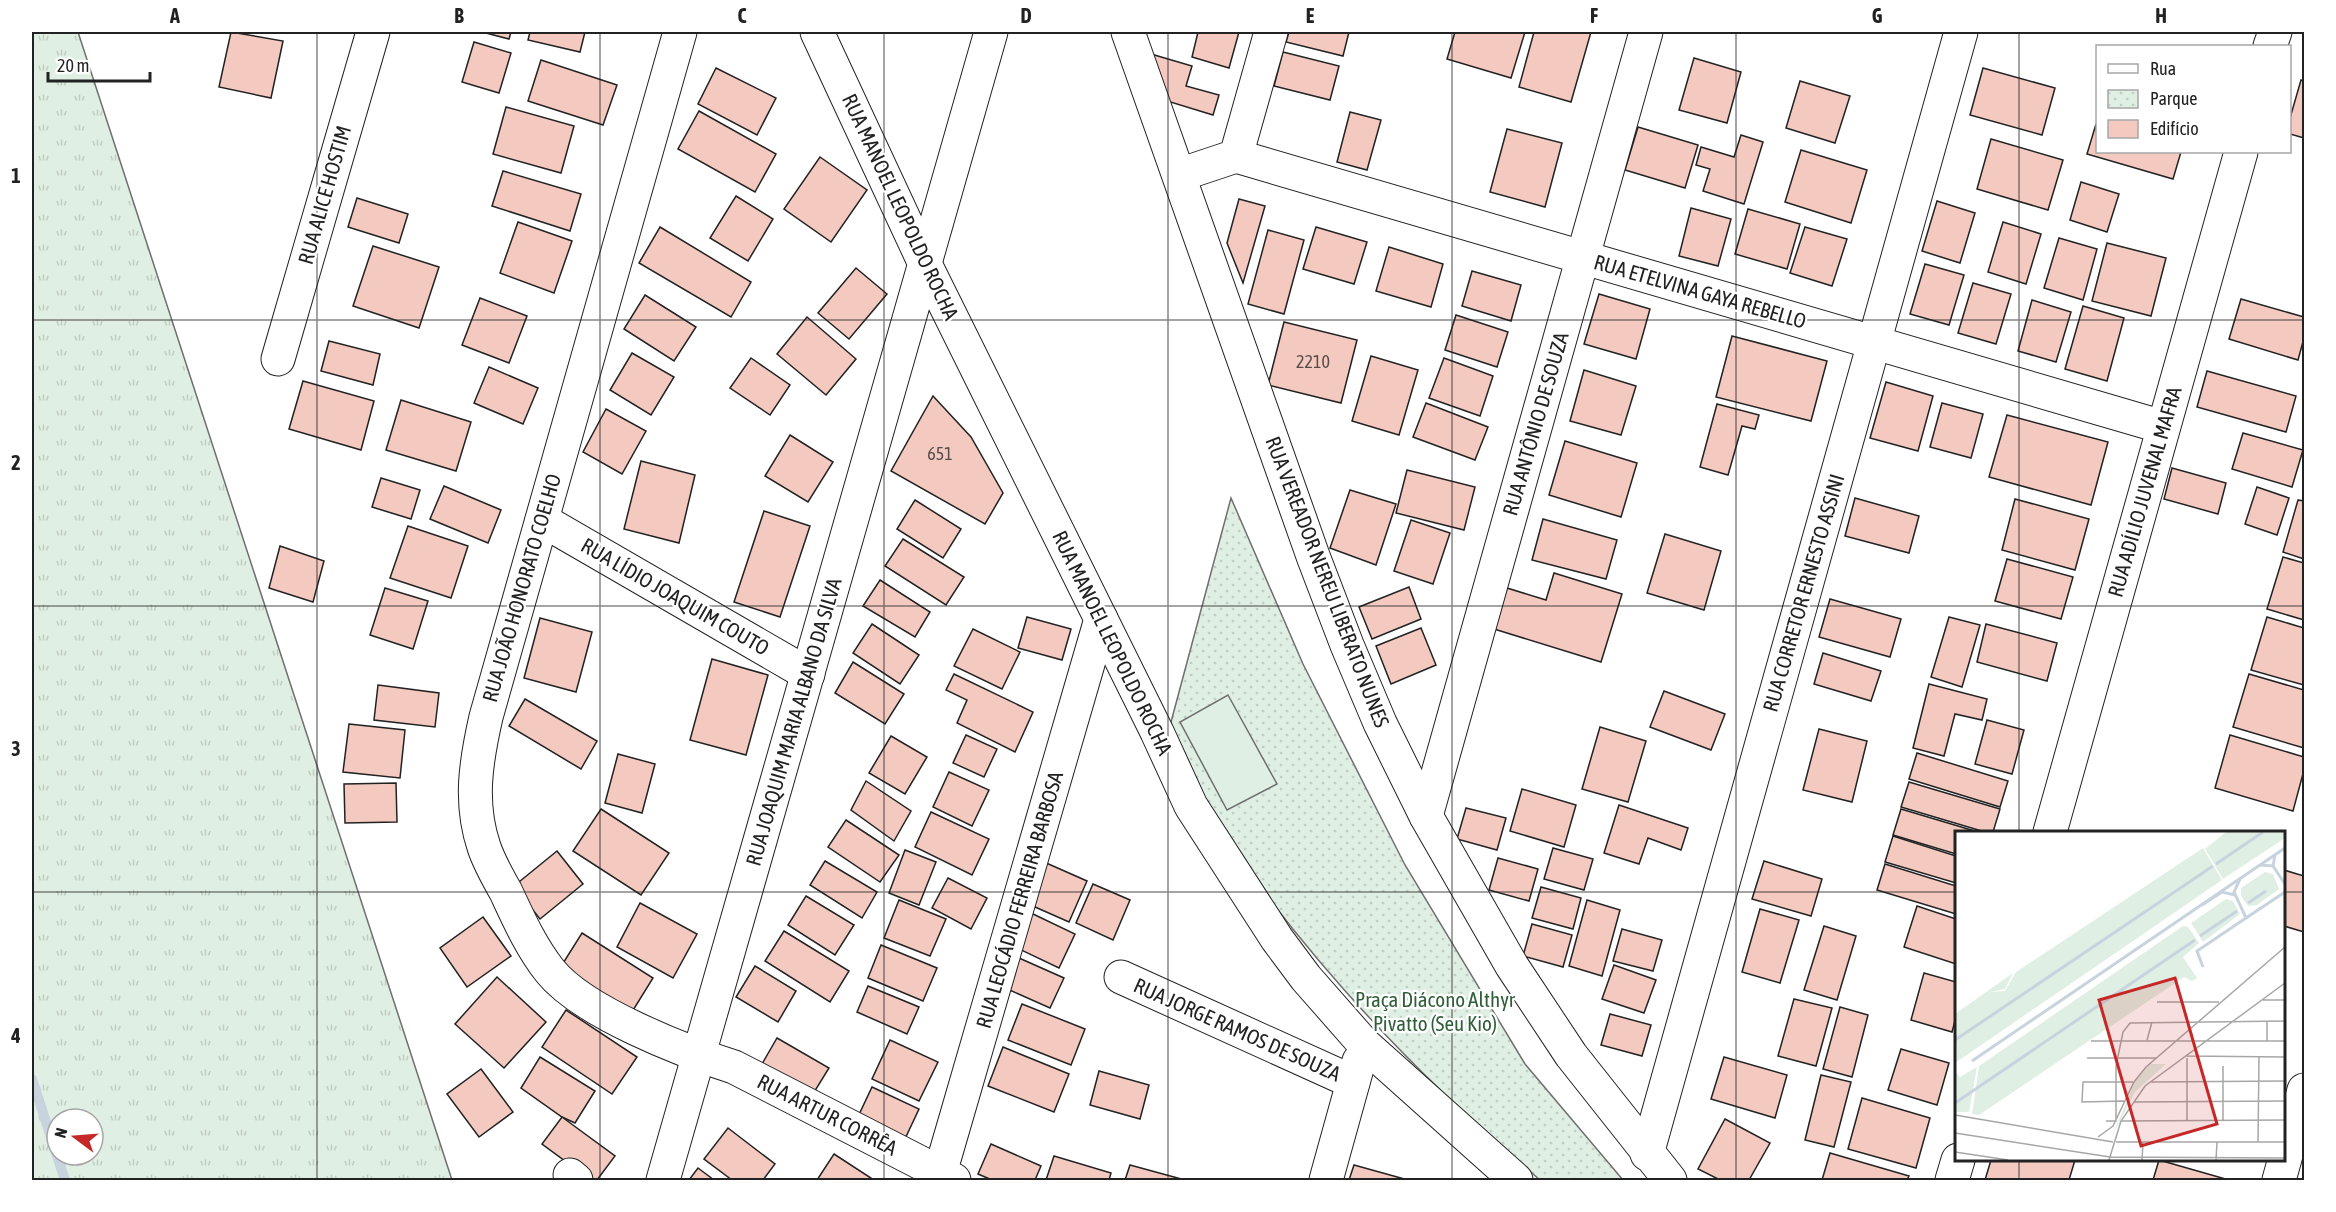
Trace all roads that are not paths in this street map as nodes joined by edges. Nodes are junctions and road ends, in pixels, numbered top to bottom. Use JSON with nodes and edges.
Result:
{"nodes":[{"id":1,"x":373,"y":32,"type":"edge"},
{"id":2,"x":680,"y":32,"type":"edge"},
{"id":3,"x":817,"y":32,"type":"edge"},
{"id":4,"x":991,"y":32,"type":"edge"},
{"id":5,"x":1128,"y":32,"type":"edge"},
{"id":6,"x":1271,"y":32,"type":"edge"},
{"id":7,"x":1646,"y":32,"type":"edge"},
{"id":8,"x":1961,"y":32,"type":"edge"},
{"id":9,"x":2241,"y":153,"type":"edge"},
{"id":10,"x":1236,"y":156,"type":"junction"},
{"id":11,"x":1179,"y":175,"type":"junction"},
{"id":12,"x":1582,"y":257,"type":"junction"},
{"id":13,"x":925,"y":264,"type":"junction"},
{"id":14,"x":1874,"y":343,"type":"junction"},
{"id":15,"x":278,"y":358,"type":"dead end"},
{"id":16,"x":2163,"y":427,"type":"junction"},
{"id":17,"x":542,"y":520,"type":"junction"},
{"id":18,"x":1101,"y":619,"type":"junction"},
{"id":19,"x":808,"y":674,"type":"junction"},
{"id":20,"x":1426,"y":816,"type":"junction"},
{"id":21,"x":2050,"y":831,"type":"edge"},
{"id":22,"x":1121,"y":977,"type":"dead end"},
{"id":23,"x":1364,"y":1044,"type":"junction"},
{"id":24,"x":698,"y":1056,"type":"junction"},
{"id":25,"x":1353,"y":1082,"type":"junction"},
{"id":26,"x":2304,"y":1090,"type":"edge"},
{"id":27,"x":1647,"y":1154,"type":"junction"},
{"id":28,"x":1958,"y":1161,"type":"edge"},
{"id":29,"x":2288,"y":1174,"type":"edge"},
{"id":30,"x":944,"y":1178,"type":"edge"},
{"id":31,"x":663,"y":1180,"type":"edge"},
{"id":32,"x":1326,"y":1180,"type":"edge"},
{"id":33,"x":1516,"y":1180,"type":"edge"},
{"id":34,"x":1670,"y":1180,"type":"edge"},
{"id":35,"x":1952,"y":1180,"type":"edge"}],
"edges":[{"from":1,"to":15,"type":"street","name":"RUA ALICE HOSTIM"},
{"from":2,"to":17,"type":"street","name":"RUA JOÃO HONORATO COELHO"},
{"from":3,"to":13,"type":"street","name":"RUA MANOEL LEOPOLDO ROCHA"},
{"from":4,"to":13,"type":"street","name":"RUA JOAQUIM MARIA ALBANO DA SILVA"},
{"from":5,"to":11,"type":"street","name":"RUA VEREADOR NEREU LIBERATO NUNES"},
{"from":6,"to":10,"type":"street"},
{"from":7,"to":12,"type":"street","name":"RUA ANTÔNIO DE SOUZA"},
{"from":8,"to":14,"type":"street","name":"RUA CORRETOR ERNESTO ASSINI"},
{"from":9,"to":16,"type":"street","name":"RUA ADÍLIO JUVENAL MAFRA"},
{"from":10,"to":11,"type":"street"},
{"from":10,"to":12,"type":"street","name":"RUA ETELVINA GAYA REBELLO"},
{"from":11,"to":20,"type":"street","name":"RUA VEREADOR NEREU LIBERATO NUNES"},
{"from":12,"to":14,"type":"street","name":"RUA ETELVINA GAYA REBELLO"},
{"from":12,"to":20,"type":"street","name":"RUA ANTÔNIO DE SOUZA"},
{"from":13,"to":18,"type":"street","name":"RUA MANOEL LEOPOLDO ROCHA"},
{"from":13,"to":19,"type":"street","name":"RUA JOAQUIM MARIA ALBANO DA SILVA"},
{"from":14,"to":16,"type":"street","name":"RUA ETELVINA GAYA REBELLO"},
{"from":14,"to":27,"type":"street","name":"RUA CORRETOR ERNESTO ASSINI"},
{"from":16,"to":21,"type":"street","name":"RUA ADÍLIO JUVENAL MAFRA"},
{"from":17,"to":19,"type":"street","name":"RUA LÍDIO JOAQUIM COUTO"},
{"from":17,"to":24,"type":"street","name":"RUA JOÃO HONORATO COELHO"},
{"from":18,"to":23,"type":"street","name":"RUA MANOEL LEOPOLDO ROCHA"},
{"from":18,"to":30,"type":"street","name":"RUA LEOCÁDIO FERREIRA BARBOSA"},
{"from":19,"to":24,"type":"street","name":"RUA JOAQUIM MARIA ALBANO DA SILVA"},
{"from":20,"to":27,"type":"street","name":"RUA VEREADOR NEREU LIBERATO NUNES"},
{"from":22,"to":25,"type":"street","name":"RUA JORGE RAMOS DE SOUZA"},
{"from":23,"to":25,"type":"street"},
{"from":23,"to":33,"type":"street","name":"RUA MANOEL LEOPOLDO ROCHA"},
{"from":24,"to":30,"type":"street","name":"RUA ARTUR CORRÊA"},
{"from":24,"to":31,"type":"street","name":"RUA JOAQUIM MARIA ALBANO DA SILVA"},
{"from":25,"to":32,"type":"street"},
{"from":26,"to":29,"type":"street"},
{"from":27,"to":34,"type":"street","name":"RUA VEREADOR NEREU LIBERATO NUNES"},
{"from":28,"to":35,"type":"street"}]}
